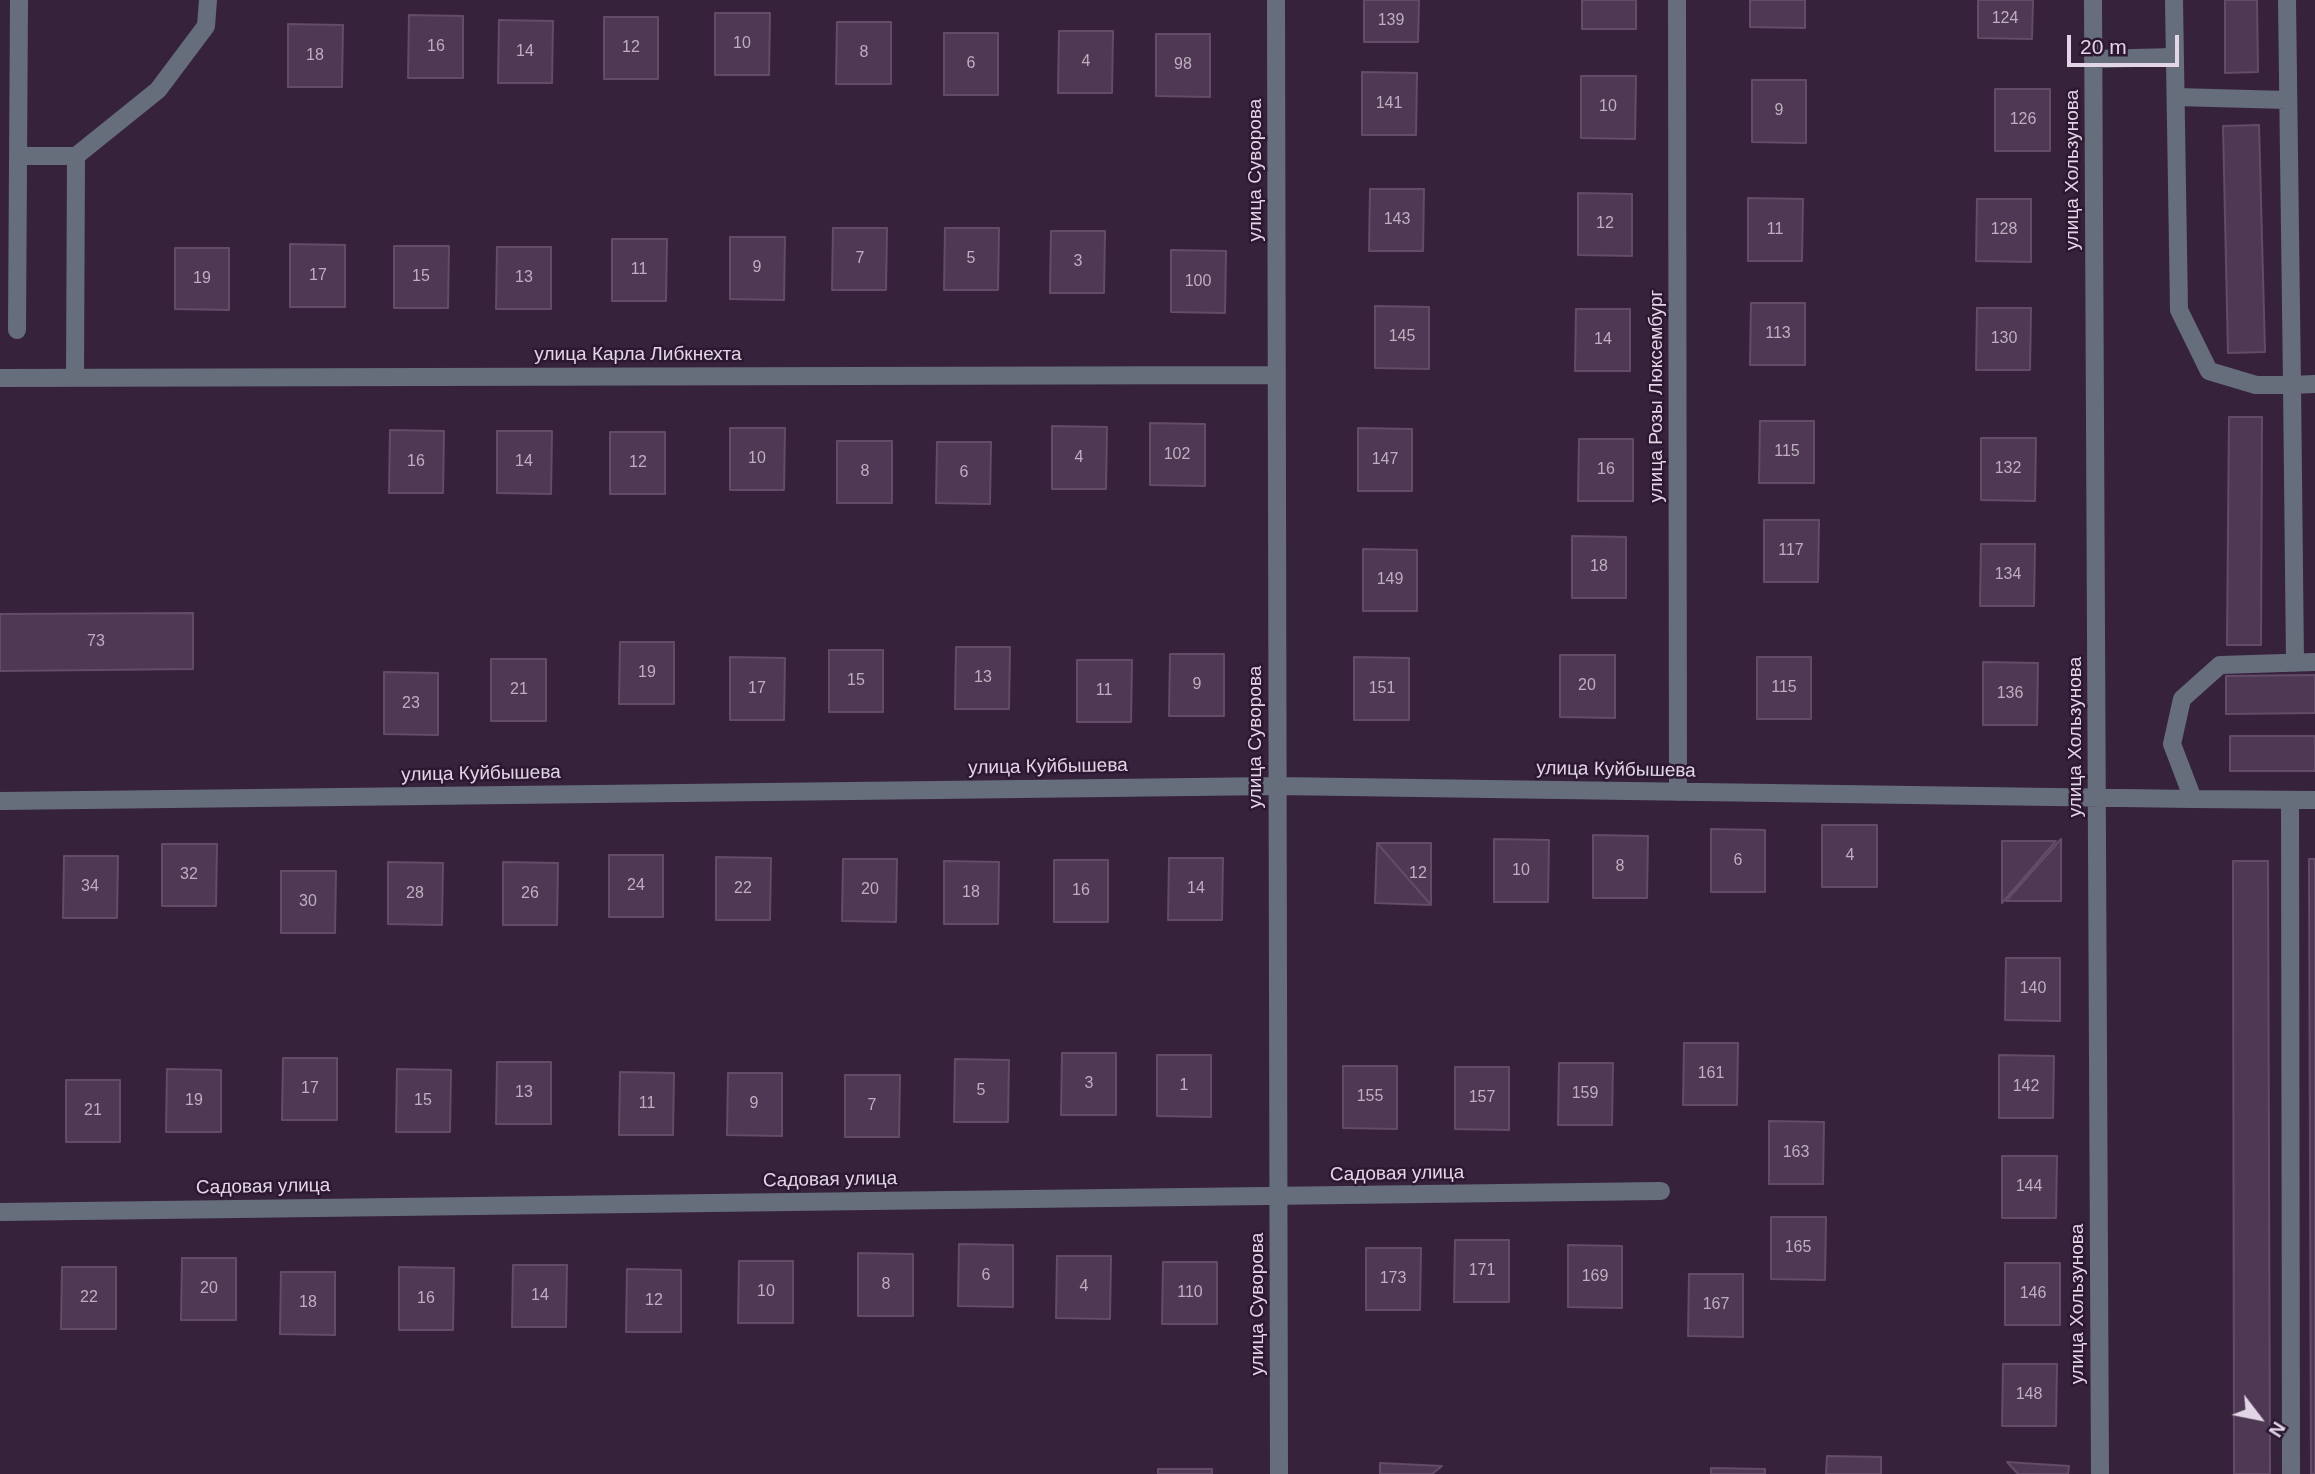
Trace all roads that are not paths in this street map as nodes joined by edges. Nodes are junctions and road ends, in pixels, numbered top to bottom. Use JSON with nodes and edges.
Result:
{"nodes":[{"id":1,"x":19,"y":0,"type":"edge"},
{"id":2,"x":208,"y":0,"type":"edge"},
{"id":3,"x":1276,"y":0,"type":"edge"},
{"id":4,"x":1677,"y":0,"type":"edge"},
{"id":5,"x":2093,"y":0,"type":"edge"},
{"id":6,"x":2174,"y":0,"type":"edge"},
{"id":7,"x":2287,"y":0,"type":"edge"},
{"id":8,"x":2175,"y":57,"type":"junction"},
{"id":9,"x":2093,"y":59,"type":"junction"},
{"id":10,"x":2176,"y":97,"type":"junction"},
{"id":11,"x":2287,"y":100,"type":"junction"},
{"id":12,"x":18,"y":156,"type":"junction"},
{"id":13,"x":76,"y":156,"type":"junction"},
{"id":14,"x":17,"y":330,"type":"dead end"},
{"id":15,"x":1277,"y":375,"type":"junction"},
{"id":16,"x":0,"y":378,"type":"edge"},
{"id":17,"x":75,"y":378,"type":"junction"},
{"id":18,"x":2315,"y":384,"type":"edge"},
{"id":19,"x":2291,"y":385,"type":"junction"},
{"id":20,"x":2315,"y":662,"type":"edge"},
{"id":21,"x":2295,"y":663,"type":"junction"},
{"id":22,"x":1277,"y":786,"type":"junction"},
{"id":23,"x":1678,"y":792,"type":"junction"},
{"id":24,"x":2097,"y":797,"type":"junction"},
{"id":25,"x":2193,"y":799,"type":"junction"},
{"id":26,"x":2290,"y":800,"type":"junction"},
{"id":27,"x":2315,"y":800,"type":"edge"},
{"id":28,"x":0,"y":801,"type":"edge"},
{"id":29,"x":1661,"y":1191,"type":"dead end"},
{"id":30,"x":1278,"y":1196,"type":"junction"},
{"id":31,"x":0,"y":1212,"type":"edge"},
{"id":32,"x":1279,"y":1474,"type":"edge"},
{"id":33,"x":2100,"y":1474,"type":"edge"},
{"id":34,"x":2291,"y":1474,"type":"edge"}],
"edges":[{"from":1,"to":12,"type":"street"},
{"from":2,"to":13,"type":"street"},
{"from":3,"to":15,"type":"street","name":"улица Суворова"},
{"from":4,"to":23,"type":"street","name":"улица Розы Люксембург"},
{"from":5,"to":9,"type":"street","name":"улица Хользунова"},
{"from":6,"to":8,"type":"street"},
{"from":7,"to":11,"type":"street"},
{"from":8,"to":9,"type":"street"},
{"from":8,"to":10,"type":"street"},
{"from":9,"to":24,"type":"street","name":"улица Хользунова"},
{"from":10,"to":11,"type":"street"},
{"from":10,"to":19,"type":"street"},
{"from":11,"to":19,"type":"street"},
{"from":12,"to":13,"type":"street"},
{"from":12,"to":14,"type":"street"},
{"from":13,"to":17,"type":"street"},
{"from":15,"to":17,"type":"street","name":"улица Карла Либкнехта"},
{"from":15,"to":22,"type":"street","name":"улица Суворова"},
{"from":16,"to":17,"type":"street","name":"улица Карла Либкнехта"},
{"from":18,"to":19,"type":"street"},
{"from":19,"to":21,"type":"street"},
{"from":20,"to":21,"type":"street"},
{"from":21,"to":25,"type":"street"},
{"from":22,"to":23,"type":"street","name":"улица Куйбышева"},
{"from":22,"to":28,"type":"street","name":"улица Куйбышева"},
{"from":22,"to":30,"type":"street","name":"улица Суворова"},
{"from":23,"to":24,"type":"street","name":"улица Куйбышева"},
{"from":24,"to":25,"type":"street","name":"улица Куйбышева"},
{"from":24,"to":33,"type":"street","name":"улица Хользунова"},
{"from":25,"to":26,"type":"street","name":"улица Куйбышева"},
{"from":26,"to":27,"type":"street","name":"улица Куйбышева"},
{"from":26,"to":34,"type":"street"},
{"from":29,"to":30,"type":"street","name":"Садовая улица"},
{"from":30,"to":31,"type":"street","name":"Садовая улица"},
{"from":30,"to":32,"type":"street","name":"улица Суворова"}]}
